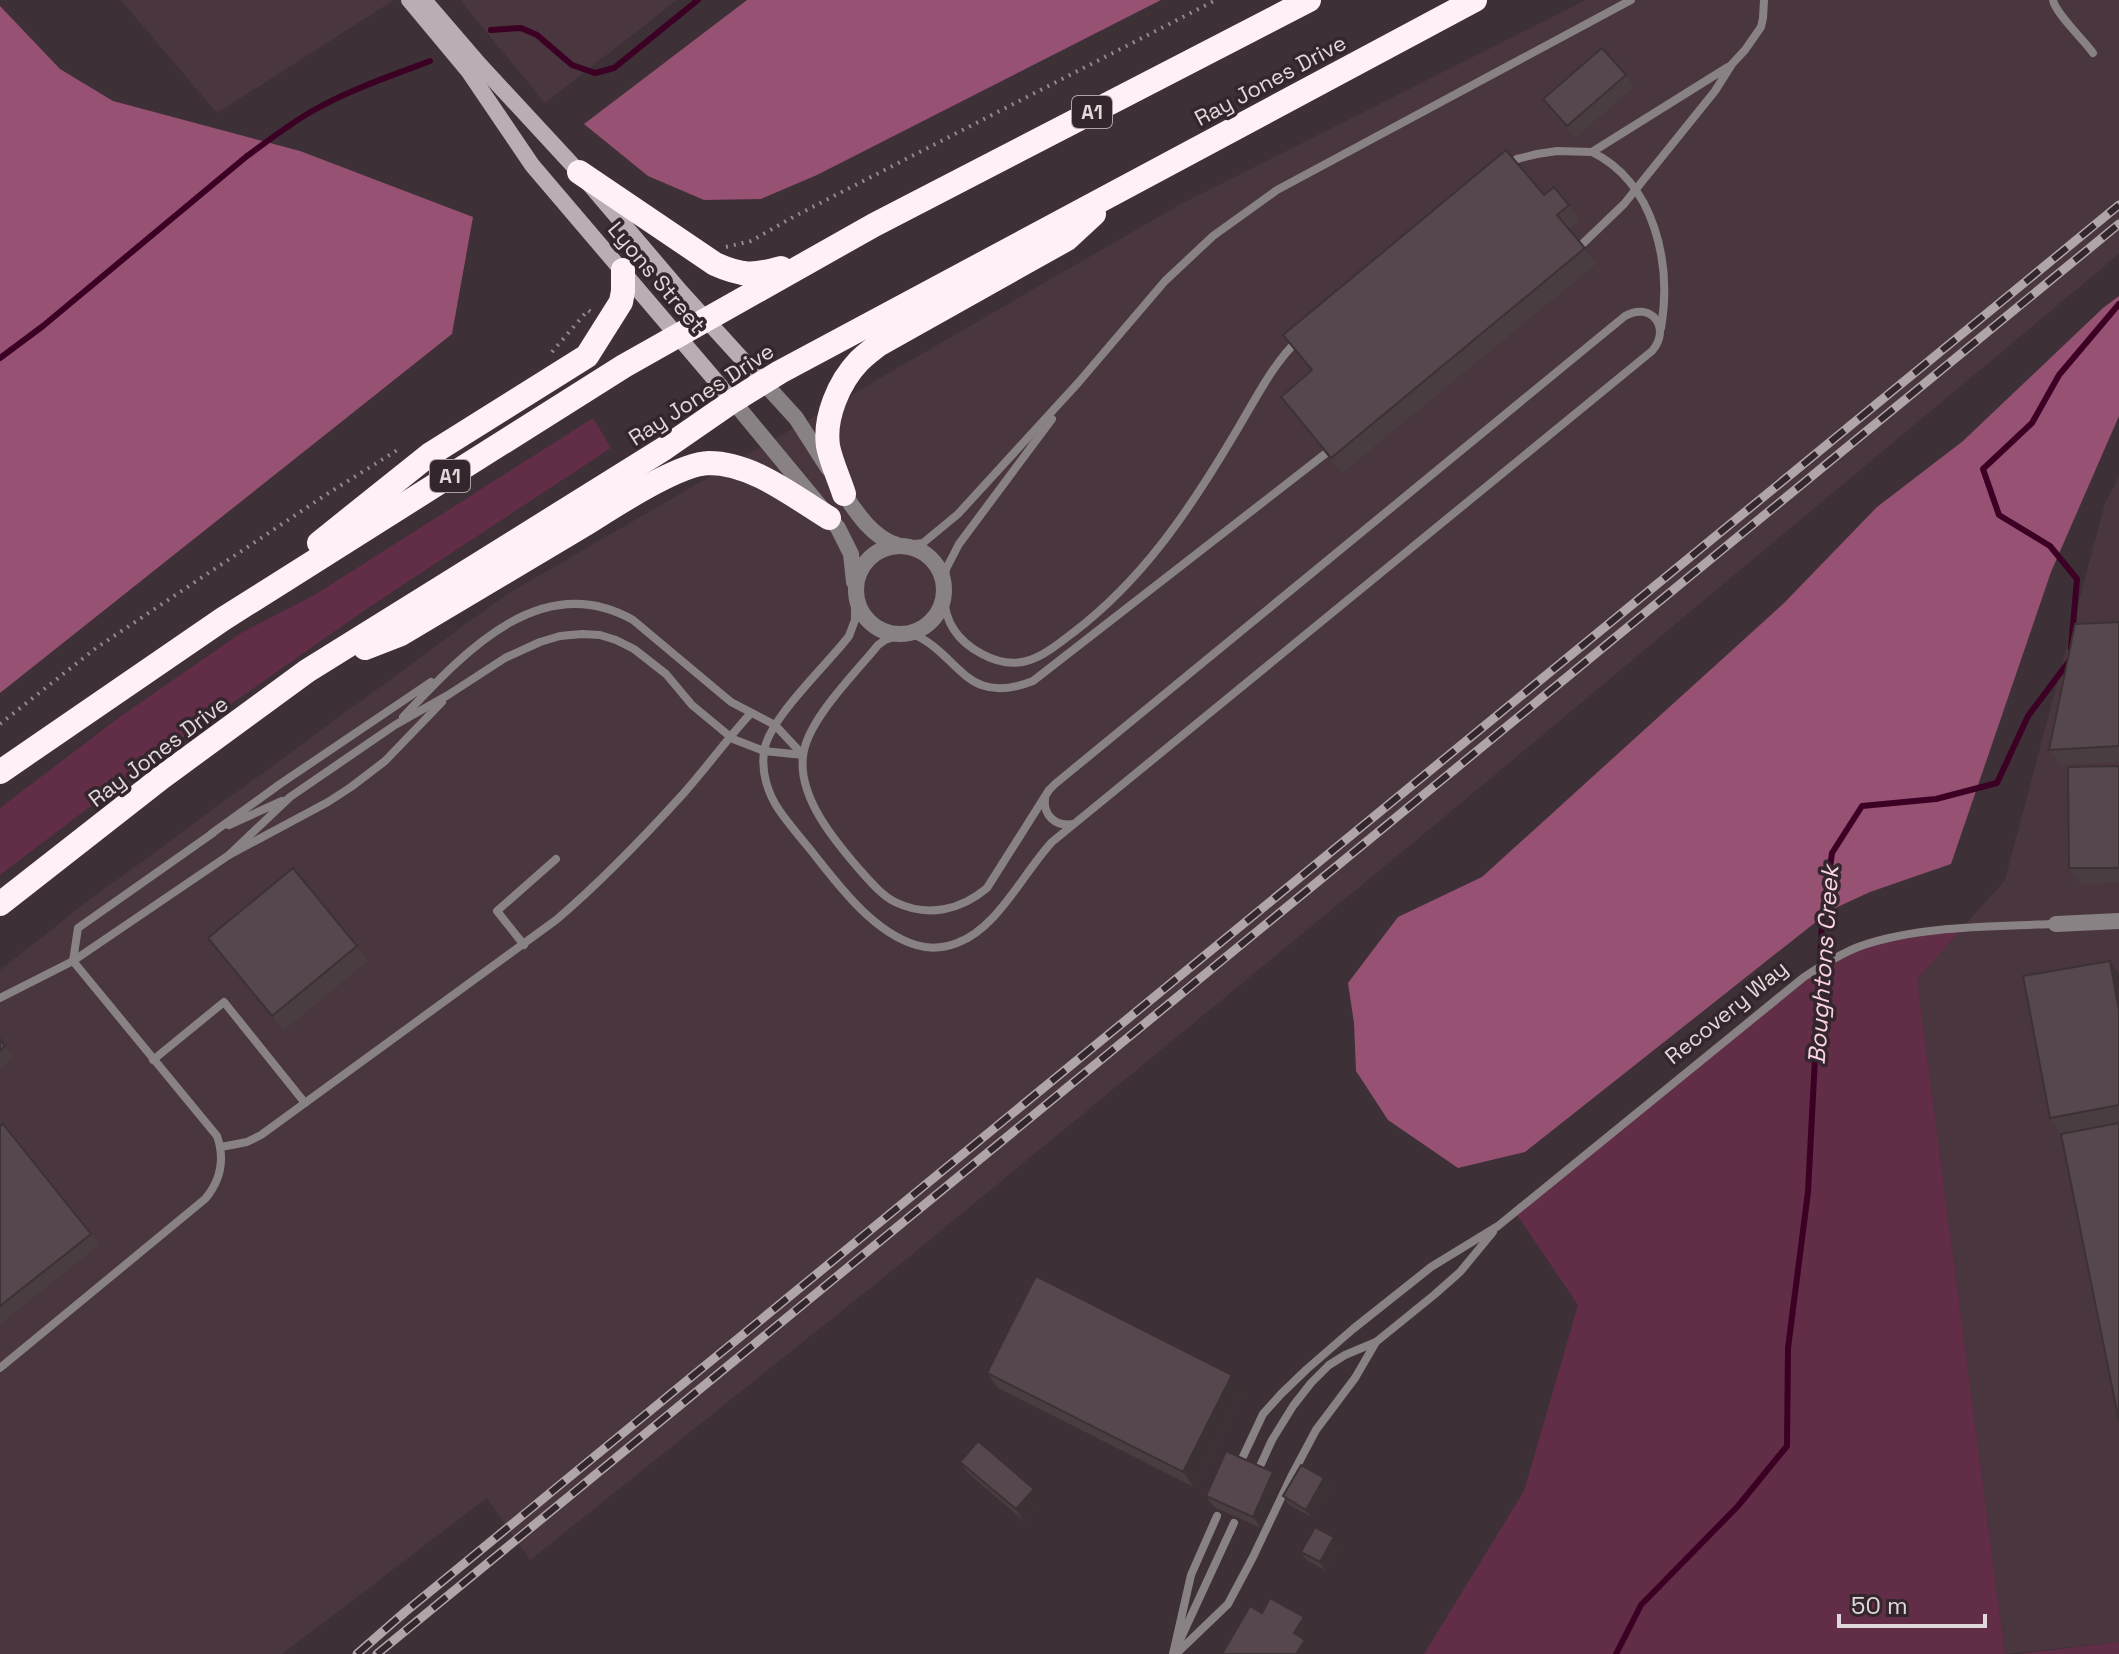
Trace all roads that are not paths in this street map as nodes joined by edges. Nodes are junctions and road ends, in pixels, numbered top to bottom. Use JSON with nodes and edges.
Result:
{"nodes":[{"id":1,"x":409,"y":0,"type":"edge"},
{"id":2,"x":424,"y":0,"type":"edge"},
{"id":3,"x":1309,"y":0,"type":"edge"},
{"id":4,"x":1475,"y":0,"type":"edge"},
{"id":5,"x":1631,"y":0,"type":"edge"},
{"id":6,"x":1764,"y":0,"type":"edge"},
{"id":7,"x":2053,"y":0,"type":"edge"},
{"id":8,"x":2093,"y":53,"type":"dead end"},
{"id":9,"x":1732,"y":64,"type":"junction"},
{"id":10,"x":1592,"y":152,"type":"junction"},
{"id":11,"x":579,"y":172,"type":"junction"},
{"id":12,"x":1498,"y":173,"type":"edge"},
{"id":13,"x":1126,"y":186,"type":"junction"},
{"id":14,"x":1635,"y":191,"type":"junction"},
{"id":15,"x":1572,"y":254,"type":"edge"},
{"id":16,"x":814,"y":258,"type":"junction"},
{"id":17,"x":623,"y":270,"type":"junction"},
{"id":18,"x":706,"y":319,"type":"junction"},
{"id":19,"x":1307,"y":332,"type":"edge"},
{"id":20,"x":678,"y":336,"type":"junction"},
{"id":21,"x":1660,"y":337,"type":"junction"},
{"id":22,"x":764,"y":383,"type":"junction"},
{"id":23,"x":1078,"y":383,"type":"junction"},
{"id":24,"x":733,"y":401,"type":"junction"},
{"id":25,"x":1338,"y":444,"type":"edge"},
{"id":26,"x":844,"y":494,"type":"junction"},
{"id":27,"x":829,"y":518,"type":"junction"},
{"id":28,"x":902,"y":545,"type":"junction"},
{"id":29,"x":944,"y":591,"type":"junction"},
{"id":30,"x":855,"y":592,"type":"junction"},
{"id":31,"x":223,"y":619,"type":"junction"},
{"id":32,"x":907,"y":634,"type":"junction"},
{"id":33,"x":449,"y":669,"type":"junction"},
{"id":34,"x":307,"y":671,"type":"junction"},
{"id":35,"x":448,"y":695,"type":"junction"},
{"id":36,"x":751,"y":713,"type":"junction"},
{"id":37,"x":395,"y":725,"type":"junction"},
{"id":38,"x":775,"y":725,"type":"junction"},
{"id":39,"x":730,"y":736,"type":"junction"},
{"id":40,"x":764,"y":751,"type":"junction"},
{"id":41,"x":803,"y":755,"type":"junction"},
{"id":42,"x":0,"y":772,"type":"edge"},
{"id":43,"x":1049,"y":790,"type":"junction"},
{"id":44,"x":290,"y":797,"type":"junction"},
{"id":45,"x":1078,"y":821,"type":"junction"},
{"id":46,"x":211,"y":834,"type":"junction"},
{"id":47,"x":229,"y":855,"type":"junction"},
{"id":48,"x":556,"y":859,"type":"dead end"},
{"id":49,"x":0,"y":904,"type":"edge"},
{"id":50,"x":2119,"y":921,"type":"edge"},
{"id":51,"x":2056,"y":924,"type":"joint"},
{"id":52,"x":524,"y":945,"type":"junction"},
{"id":53,"x":73,"y":961,"type":"junction"},
{"id":54,"x":0,"y":998,"type":"edge"},
{"id":55,"x":153,"y":1060,"type":"junction"},
{"id":56,"x":305,"y":1103,"type":"junction"},
{"id":57,"x":221,"y":1147,"type":"junction"},
{"id":58,"x":1498,"y":1226,"type":"junction"},
{"id":59,"x":1376,"y":1342,"type":"junction"},
{"id":60,"x":0,"y":1368,"type":"edge"},
{"id":61,"x":1237,"y":1470,"type":"edge"},
{"id":62,"x":1255,"y":1477,"type":"edge"},
{"id":63,"x":1217,"y":1516,"type":"edge"},
{"id":64,"x":1234,"y":1523,"type":"edge"},
{"id":65,"x":1174,"y":1654,"type":"edge"}],
"edges":[{"from":1,"to":17,"type":"street","name":"Lyons Street"},
{"from":2,"to":11,"type":"street","name":"Lyons Street"},
{"from":3,"to":16,"type":"highway","number":"A1"},
{"from":4,"to":13,"type":"highway","name":"Ray Jones Drive"},
{"from":5,"to":23,"type":"lane"},
{"from":6,"to":9,"type":"lane"},
{"from":7,"to":8,"type":"lane"},
{"from":9,"to":10,"type":"lane"},
{"from":9,"to":14,"type":"lane"},
{"from":10,"to":12,"type":"lane"},
{"from":10,"to":14,"type":"lane"},
{"from":11,"to":16,"type":"highway"},
{"from":11,"to":18,"type":"street","name":"Lyons Street"},
{"from":13,"to":22,"type":"highway","name":"Ray Jones Drive"},
{"from":13,"to":26,"type":"highway"},
{"from":14,"to":15,"type":"lane"},
{"from":14,"to":21,"type":"lane"},
{"from":16,"to":18,"type":"highway","number":"A1"},
{"from":17,"to":20,"type":"street","name":"Lyons Street"},
{"from":17,"to":31,"type":"highway"},
{"from":18,"to":20,"type":"highway","number":"A1"},
{"from":18,"to":22,"type":"street","name":"Lyons Street"},
{"from":19,"to":29,"type":"lane"},
{"from":20,"to":24,"type":"street","name":"Lyons Street"},
{"from":20,"to":31,"type":"highway","number":"A1"},
{"from":21,"to":43,"type":"lane"},
{"from":21,"to":45,"type":"lane"},
{"from":22,"to":24,"type":"highway","name":"Ray Jones Drive"},
{"from":22,"to":26,"type":"street","name":"Lyons Street"},
{"from":23,"to":28,"type":"lane"},
{"from":23,"to":29,"type":"lane"},
{"from":24,"to":27,"type":"street","name":"Lyons Street"},
{"from":24,"to":34,"type":"highway","name":"Ray Jones Drive"},
{"from":25,"to":32,"type":"lane"},
{"from":26,"to":28,"type":"street","name":"Lyons Street"},
{"from":27,"to":30,"type":"street","name":"Lyons Street"},
{"from":27,"to":34,"type":"highway"},
{"from":28,"to":29,"type":"street"},
{"from":28,"to":30,"type":"street"},
{"from":29,"to":32,"type":"street"},
{"from":30,"to":32,"type":"street"},
{"from":30,"to":38,"type":"lane","name":"Lyons Street"},
{"from":31,"to":42,"type":"highway","number":"A1"},
{"from":32,"to":41,"type":"lane"},
{"from":33,"to":36,"type":"lane"},
{"from":33,"to":37,"type":"lane"},
{"from":33,"to":46,"type":"lane"},
{"from":34,"to":49,"type":"highway","name":"Ray Jones Drive"},
{"from":35,"to":37,"type":"lane"},
{"from":35,"to":39,"type":"lane"},
{"from":35,"to":47,"type":"lane"},
{"from":36,"to":38,"type":"lane"},
{"from":36,"to":39,"type":"lane"},
{"from":37,"to":44,"type":"lane"},
{"from":38,"to":40,"type":"lane","name":"Lyons Street"},
{"from":38,"to":41,"type":"lane"},
{"from":39,"to":40,"type":"lane"},
{"from":39,"to":52,"type":"lane"},
{"from":40,"to":41,"type":"lane"},
{"from":40,"to":45,"type":"lane"},
{"from":41,"to":43,"type":"lane"},
{"from":43,"to":45,"type":"lane"},
{"from":44,"to":46,"type":"lane"},
{"from":44,"to":47,"type":"lane"},
{"from":46,"to":53,"type":"lane"},
{"from":47,"to":53,"type":"lane"},
{"from":48,"to":52,"type":"lane"},
{"from":50,"to":51,"type":"street","name":"Recovery Way"},
{"from":51,"to":58,"type":"lane","name":"Recovery Way"},
{"from":52,"to":56,"type":"lane"},
{"from":53,"to":54,"type":"lane"},
{"from":53,"to":55,"type":"lane"},
{"from":55,"to":56,"type":"lane"},
{"from":55,"to":57,"type":"lane"},
{"from":56,"to":57,"type":"lane"},
{"from":57,"to":60,"type":"lane"},
{"from":58,"to":59,"type":"lane","name":"Recovery Way"},
{"from":58,"to":61,"type":"lane","name":"Recovery Way"},
{"from":59,"to":62,"type":"lane"},
{"from":59,"to":65,"type":"lane"},
{"from":63,"to":65,"type":"lane"},
{"from":64,"to":65,"type":"lane"}]}
